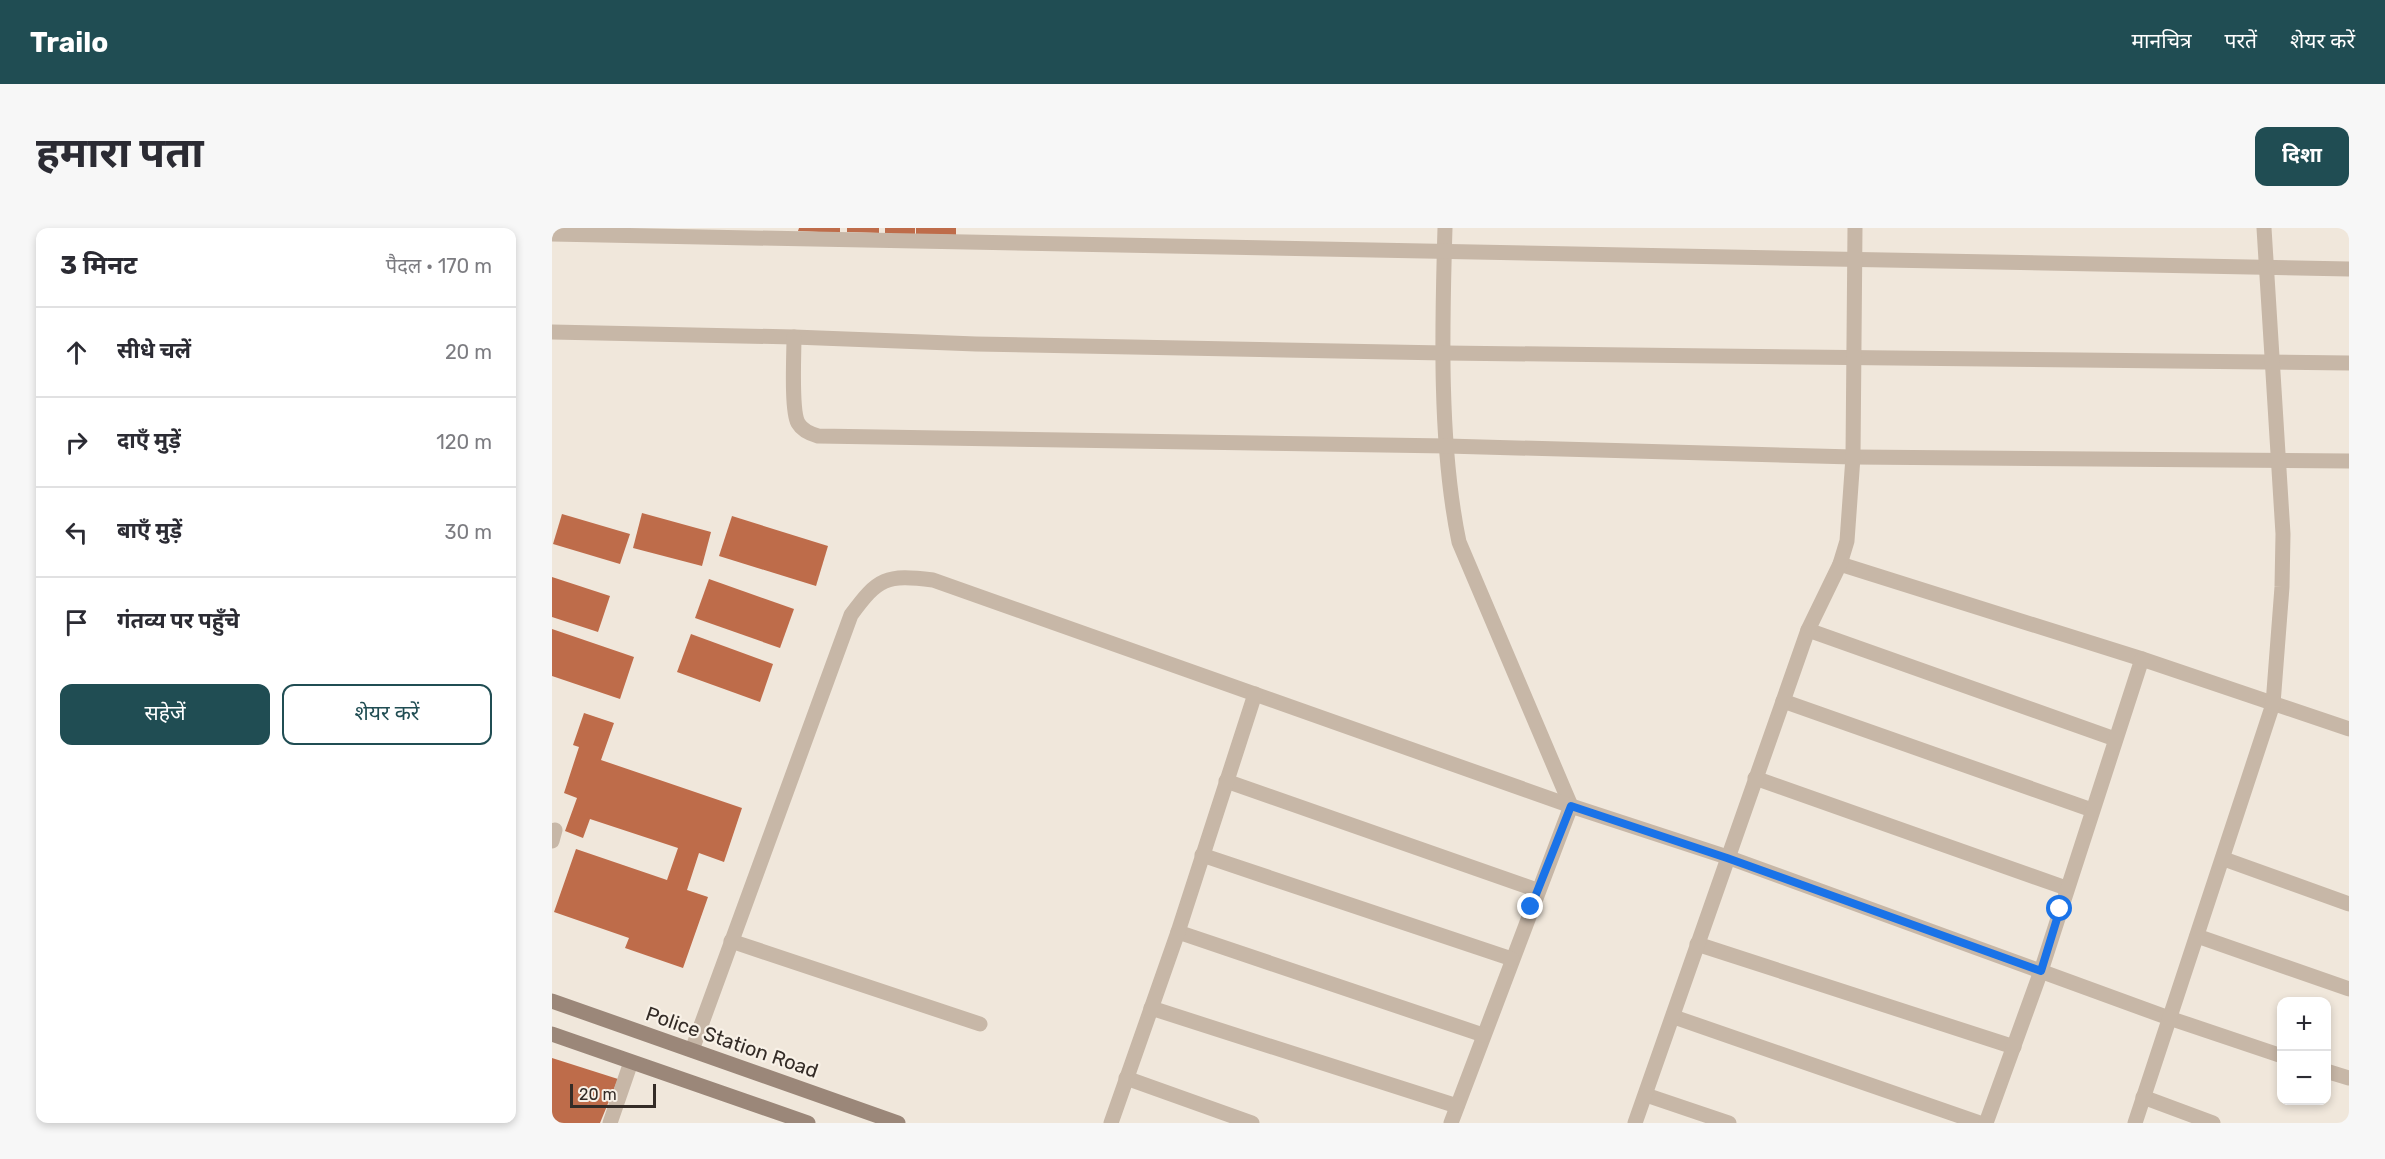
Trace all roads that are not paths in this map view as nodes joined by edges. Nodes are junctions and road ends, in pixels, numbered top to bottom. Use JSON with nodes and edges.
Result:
{"nodes":[{"id":1,"x":1445,"y":228,"type":"edge"},
{"id":2,"x":1855,"y":228,"type":"edge"},
{"id":3,"x":2264,"y":228,"type":"edge"},
{"id":4,"x":552,"y":234,"type":"edge"},
{"id":5,"x":1444,"y":251,"type":"junction"},
{"id":6,"x":1854,"y":257,"type":"junction"},
{"id":7,"x":2267,"y":267,"type":"junction"},
{"id":8,"x":2349,"y":269,"type":"edge"},
{"id":9,"x":552,"y":333,"type":"edge"},
{"id":10,"x":794,"y":337,"type":"junction"},
{"id":11,"x":1445,"y":353,"type":"junction"},
{"id":12,"x":1854,"y":357,"type":"junction"},
{"id":13,"x":2273,"y":362,"type":"junction"},
{"id":14,"x":2349,"y":363,"type":"edge"},
{"id":15,"x":1447,"y":446,"type":"junction"},
{"id":16,"x":1853,"y":457,"type":"junction"},
{"id":17,"x":2280,"y":460,"type":"junction"},
{"id":18,"x":2349,"y":461,"type":"edge"},
{"id":19,"x":1840,"y":564,"type":"junction"},
{"id":20,"x":1808,"y":630,"type":"junction"},
{"id":21,"x":2142,"y":659,"type":"junction"},
{"id":22,"x":1255,"y":694,"type":"junction"},
{"id":23,"x":1783,"y":701,"type":"junction"},
{"id":24,"x":2273,"y":704,"type":"junction"},
{"id":25,"x":2349,"y":729,"type":"edge"},
{"id":26,"x":2115,"y":739,"type":"junction"},
{"id":27,"x":1755,"y":778,"type":"junction"},
{"id":28,"x":1226,"y":781,"type":"junction"},
{"id":29,"x":1571,"y":806,"type":"junction"},
{"id":30,"x":2092,"y":810,"type":"junction"},
{"id":31,"x":1202,"y":855,"type":"junction"},
{"id":32,"x":1727,"y":858,"type":"junction"},
{"id":33,"x":2224,"y":859,"type":"junction"},
{"id":34,"x":2066,"y":888,"type":"junction"},
{"id":35,"x":1537,"y":890,"type":"junction"},
{"id":36,"x":2349,"y":904,"type":"edge"},
{"id":37,"x":1178,"y":932,"type":"junction"},
{"id":38,"x":2197,"y":936,"type":"junction"},
{"id":39,"x":731,"y":941,"type":"junction"},
{"id":40,"x":1696,"y":944,"type":"junction"},
{"id":41,"x":1512,"y":959,"type":"junction"},
{"id":42,"x":2041,"y":971,"type":"junction"},
{"id":43,"x":2349,"y":989,"type":"edge"},
{"id":44,"x":552,"y":1001,"type":"edge"},
{"id":45,"x":1151,"y":1008,"type":"junction"},
{"id":46,"x":1674,"y":1017,"type":"junction"},
{"id":47,"x":2169,"y":1018,"type":"junction"},
{"id":48,"x":980,"y":1024,"type":"dead end"},
{"id":49,"x":552,"y":1034,"type":"edge"},
{"id":50,"x":1484,"y":1035,"type":"junction"},
{"id":51,"x":2014,"y":1047,"type":"junction"},
{"id":52,"x":692,"y":1050,"type":"junction"},
{"id":53,"x":2277,"y":1054,"type":"edge"},
{"id":54,"x":631,"y":1062,"type":"junction"},
{"id":55,"x":2331,"y":1073,"type":"edge"},
{"id":56,"x":1126,"y":1078,"type":"junction"},
{"id":57,"x":2349,"y":1078,"type":"edge"},
{"id":58,"x":1646,"y":1095,"type":"junction"},
{"id":59,"x":2143,"y":1097,"type":"junction"},
{"id":60,"x":1457,"y":1106,"type":"junction"},
{"id":61,"x":610,"y":1123,"type":"edge"},
{"id":62,"x":808,"y":1123,"type":"edge"},
{"id":63,"x":898,"y":1123,"type":"edge"},
{"id":64,"x":1111,"y":1123,"type":"edge"},
{"id":65,"x":1252,"y":1123,"type":"edge"},
{"id":66,"x":1451,"y":1123,"type":"edge"},
{"id":67,"x":1635,"y":1123,"type":"edge"},
{"id":68,"x":1729,"y":1123,"type":"edge"},
{"id":69,"x":1980,"y":1123,"type":"edge"},
{"id":70,"x":1986,"y":1123,"type":"edge"},
{"id":71,"x":2134,"y":1123,"type":"edge"},
{"id":72,"x":2213,"y":1123,"type":"edge"}],
"edges":[{"from":1,"to":5,"type":"street"},
{"from":2,"to":6,"type":"street"},
{"from":3,"to":7,"type":"street"},
{"from":4,"to":5,"type":"street"},
{"from":5,"to":6,"type":"street"},
{"from":5,"to":11,"type":"street"},
{"from":6,"to":7,"type":"street"},
{"from":6,"to":12,"type":"street"},
{"from":7,"to":8,"type":"street"},
{"from":7,"to":13,"type":"street"},
{"from":9,"to":10,"type":"street"},
{"from":10,"to":11,"type":"street"},
{"from":10,"to":15,"type":"street"},
{"from":11,"to":12,"type":"street"},
{"from":11,"to":15,"type":"street"},
{"from":12,"to":13,"type":"street"},
{"from":12,"to":16,"type":"street"},
{"from":13,"to":14,"type":"street"},
{"from":13,"to":17,"type":"street"},
{"from":15,"to":16,"type":"street"},
{"from":15,"to":29,"type":"street"},
{"from":16,"to":17,"type":"street"},
{"from":16,"to":19,"type":"street"},
{"from":17,"to":18,"type":"street"},
{"from":17,"to":24,"type":"street"},
{"from":19,"to":20,"type":"street"},
{"from":19,"to":21,"type":"street"},
{"from":20,"to":23,"type":"street"},
{"from":20,"to":26,"type":"street"},
{"from":21,"to":24,"type":"street"},
{"from":21,"to":26,"type":"street"},
{"from":22,"to":28,"type":"street"},
{"from":22,"to":29,"type":"street"},
{"from":22,"to":39,"type":"street"},
{"from":23,"to":27,"type":"street"},
{"from":23,"to":30,"type":"street"},
{"from":24,"to":25,"type":"street"},
{"from":24,"to":33,"type":"street"},
{"from":26,"to":30,"type":"street"},
{"from":27,"to":32,"type":"street"},
{"from":27,"to":34,"type":"street"},
{"from":28,"to":31,"type":"street"},
{"from":28,"to":35,"type":"street"},
{"from":29,"to":32,"type":"street"},
{"from":29,"to":35,"type":"street"},
{"from":30,"to":34,"type":"street"},
{"from":31,"to":37,"type":"street"},
{"from":31,"to":41,"type":"street"},
{"from":32,"to":40,"type":"street"},
{"from":32,"to":42,"type":"street"},
{"from":33,"to":36,"type":"street"},
{"from":33,"to":38,"type":"street"},
{"from":34,"to":42,"type":"street"},
{"from":35,"to":41,"type":"street"},
{"from":37,"to":45,"type":"street"},
{"from":37,"to":50,"type":"street"},
{"from":38,"to":43,"type":"street"},
{"from":38,"to":47,"type":"street"},
{"from":39,"to":48,"type":"street"},
{"from":39,"to":52,"type":"street"},
{"from":40,"to":46,"type":"street"},
{"from":40,"to":51,"type":"street"},
{"from":41,"to":50,"type":"street"},
{"from":42,"to":47,"type":"street"},
{"from":42,"to":51,"type":"street"},
{"from":44,"to":52,"type":"street","name":"Police Station Road"},
{"from":45,"to":56,"type":"street"},
{"from":45,"to":60,"type":"street"},
{"from":46,"to":58,"type":"street"},
{"from":46,"to":69,"type":"street"},
{"from":47,"to":53,"type":"street"},
{"from":47,"to":59,"type":"street"},
{"from":49,"to":54,"type":"street"},
{"from":50,"to":60,"type":"street"},
{"from":51,"to":70,"type":"street"},
{"from":52,"to":63,"type":"street","name":"Police Station Road"},
{"from":54,"to":61,"type":"street"},
{"from":54,"to":62,"type":"street"},
{"from":55,"to":57,"type":"street"},
{"from":56,"to":64,"type":"street"},
{"from":56,"to":65,"type":"street"},
{"from":58,"to":67,"type":"street"},
{"from":58,"to":68,"type":"street"},
{"from":59,"to":71,"type":"street"},
{"from":59,"to":72,"type":"street"},
{"from":60,"to":66,"type":"street"}]}
